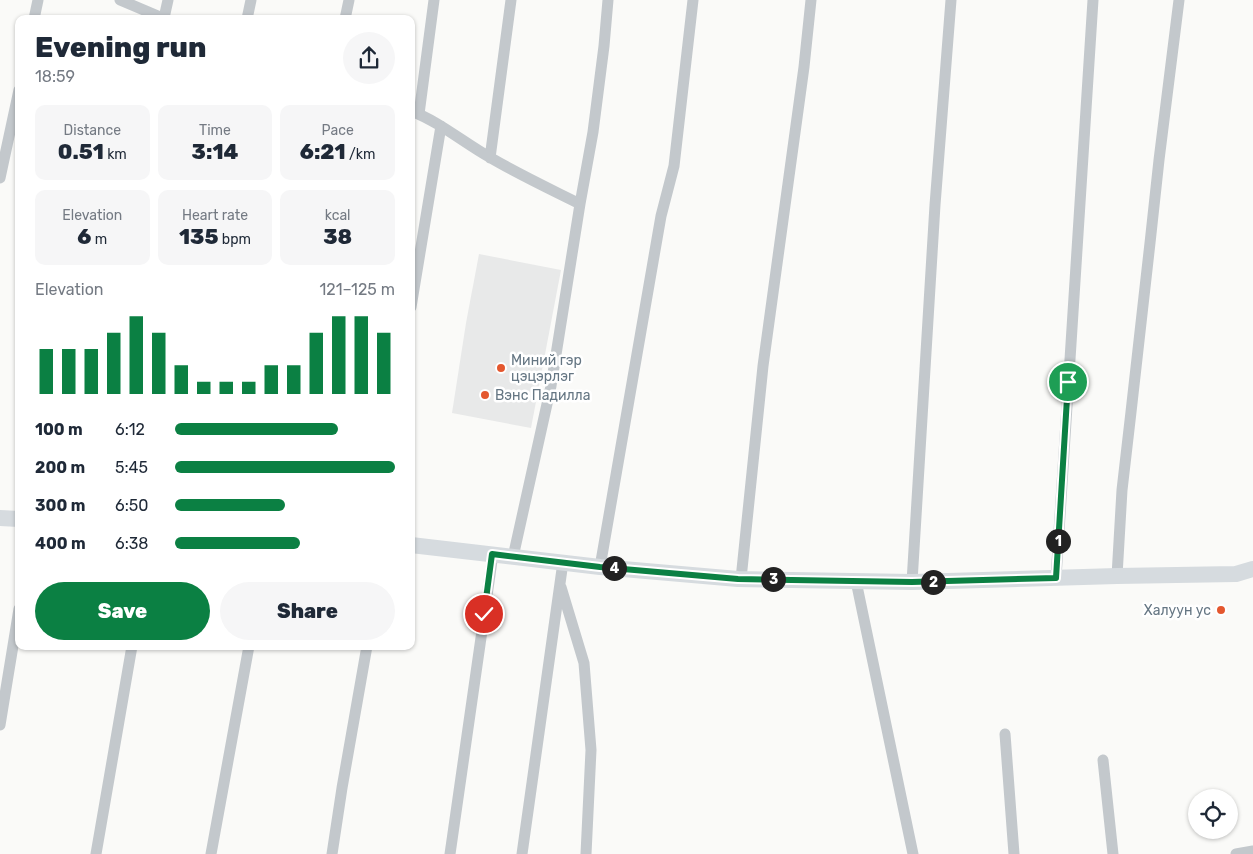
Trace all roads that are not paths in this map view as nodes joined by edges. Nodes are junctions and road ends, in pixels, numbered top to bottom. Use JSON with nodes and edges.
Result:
{"nodes":[{"id":1,"x":38,"y":0,"type":"edge"},
{"id":2,"x":120,"y":0,"type":"edge"},
{"id":3,"x":168,"y":0,"type":"edge"},
{"id":4,"x":251,"y":0,"type":"edge"},
{"id":5,"x":349,"y":0,"type":"edge"},
{"id":6,"x":434,"y":0,"type":"edge"},
{"id":7,"x":510,"y":0,"type":"edge"},
{"id":8,"x":608,"y":0,"type":"edge"},
{"id":9,"x":693,"y":0,"type":"edge"},
{"id":10,"x":811,"y":0,"type":"edge"},
{"id":11,"x":951,"y":0,"type":"edge"},
{"id":12,"x":1093,"y":0,"type":"edge"},
{"id":13,"x":1179,"y":0,"type":"edge"},
{"id":14,"x":143,"y":14,"type":"edge"},
{"id":15,"x":35,"y":15,"type":"edge"},
{"id":16,"x":166,"y":15,"type":"edge"},
{"id":17,"x":248,"y":15,"type":"edge"},
{"id":18,"x":346,"y":15,"type":"edge"},
{"id":19,"x":15,"y":109,"type":"edge"},
{"id":20,"x":415,"y":112,"type":"edge"},
{"id":21,"x":441,"y":126,"type":"junction"},
{"id":22,"x":490,"y":158,"type":"junction"},
{"id":23,"x":0,"y":178,"type":"edge"},
{"id":24,"x":580,"y":204,"type":"junction"},
{"id":25,"x":415,"y":283,"type":"edge"},
{"id":26,"x":0,"y":518,"type":"edge"},
{"id":27,"x":15,"y":519,"type":"edge"},
{"id":28,"x":415,"y":545,"type":"edge"},
{"id":29,"x":492,"y":554,"type":"junction"},
{"id":30,"x":513,"y":557,"type":"junction"},
{"id":31,"x":562,"y":562,"type":"junction"},
{"id":32,"x":600,"y":567,"type":"junction"},
{"id":33,"x":1253,"y":569,"type":"edge"},
{"id":34,"x":1117,"y":576,"type":"junction"},
{"id":35,"x":741,"y":578,"type":"junction"},
{"id":36,"x":1056,"y":578,"type":"junction"},
{"id":37,"x":856,"y":581,"type":"junction"},
{"id":38,"x":560,"y":582,"type":"junction"},
{"id":39,"x":912,"y":582,"type":"junction"},
{"id":40,"x":15,"y":633,"type":"edge"},
{"id":41,"x":131,"y":650,"type":"edge"},
{"id":42,"x":248,"y":650,"type":"edge"},
{"id":43,"x":366,"y":650,"type":"edge"},
{"id":44,"x":0,"y":725,"type":"edge"},
{"id":45,"x":1004,"y":734,"type":"dead end"},
{"id":46,"x":1103,"y":760,"type":"dead end"},
{"id":47,"x":1253,"y":851,"type":"edge"},
{"id":48,"x":96,"y":854,"type":"edge"},
{"id":49,"x":211,"y":854,"type":"edge"},
{"id":50,"x":332,"y":854,"type":"edge"},
{"id":51,"x":450,"y":854,"type":"edge"},
{"id":52,"x":522,"y":854,"type":"edge"},
{"id":53,"x":586,"y":854,"type":"edge"},
{"id":54,"x":913,"y":854,"type":"edge"},
{"id":55,"x":1014,"y":854,"type":"edge"},
{"id":56,"x":1113,"y":854,"type":"edge"},
{"id":57,"x":1236,"y":854,"type":"edge"}],
"edges":[{"from":1,"to":15,"type":"street"},
{"from":2,"to":14,"type":"street"},
{"from":3,"to":16,"type":"street"},
{"from":4,"to":17,"type":"street"},
{"from":5,"to":18,"type":"street"},
{"from":6,"to":20,"type":"street"},
{"from":7,"to":22,"type":"street"},
{"from":8,"to":24,"type":"street"},
{"from":9,"to":32,"type":"street"},
{"from":10,"to":35,"type":"street"},
{"from":11,"to":39,"type":"street"},
{"from":12,"to":36,"type":"street"},
{"from":13,"to":34,"type":"street"},
{"from":19,"to":23,"type":"street"},
{"from":20,"to":21,"type":"street"},
{"from":21,"to":22,"type":"street"},
{"from":21,"to":25,"type":"street"},
{"from":22,"to":24,"type":"street"},
{"from":24,"to":30,"type":"street"},
{"from":26,"to":27,"type":"street"},
{"from":28,"to":29,"type":"street"},
{"from":29,"to":30,"type":"street"},
{"from":29,"to":51,"type":"street"},
{"from":30,"to":31,"type":"street"},
{"from":31,"to":32,"type":"street"},
{"from":31,"to":38,"type":"street"},
{"from":32,"to":35,"type":"street"},
{"from":33,"to":34,"type":"street"},
{"from":34,"to":36,"type":"street"},
{"from":35,"to":37,"type":"street"},
{"from":36,"to":39,"type":"street"},
{"from":37,"to":39,"type":"street"},
{"from":37,"to":54,"type":"street"},
{"from":38,"to":52,"type":"street"},
{"from":38,"to":53,"type":"street"},
{"from":40,"to":44,"type":"street"},
{"from":41,"to":48,"type":"street"},
{"from":42,"to":49,"type":"street"},
{"from":43,"to":50,"type":"street"},
{"from":45,"to":55,"type":"street"},
{"from":46,"to":56,"type":"street"},
{"from":47,"to":57,"type":"street"}]}
